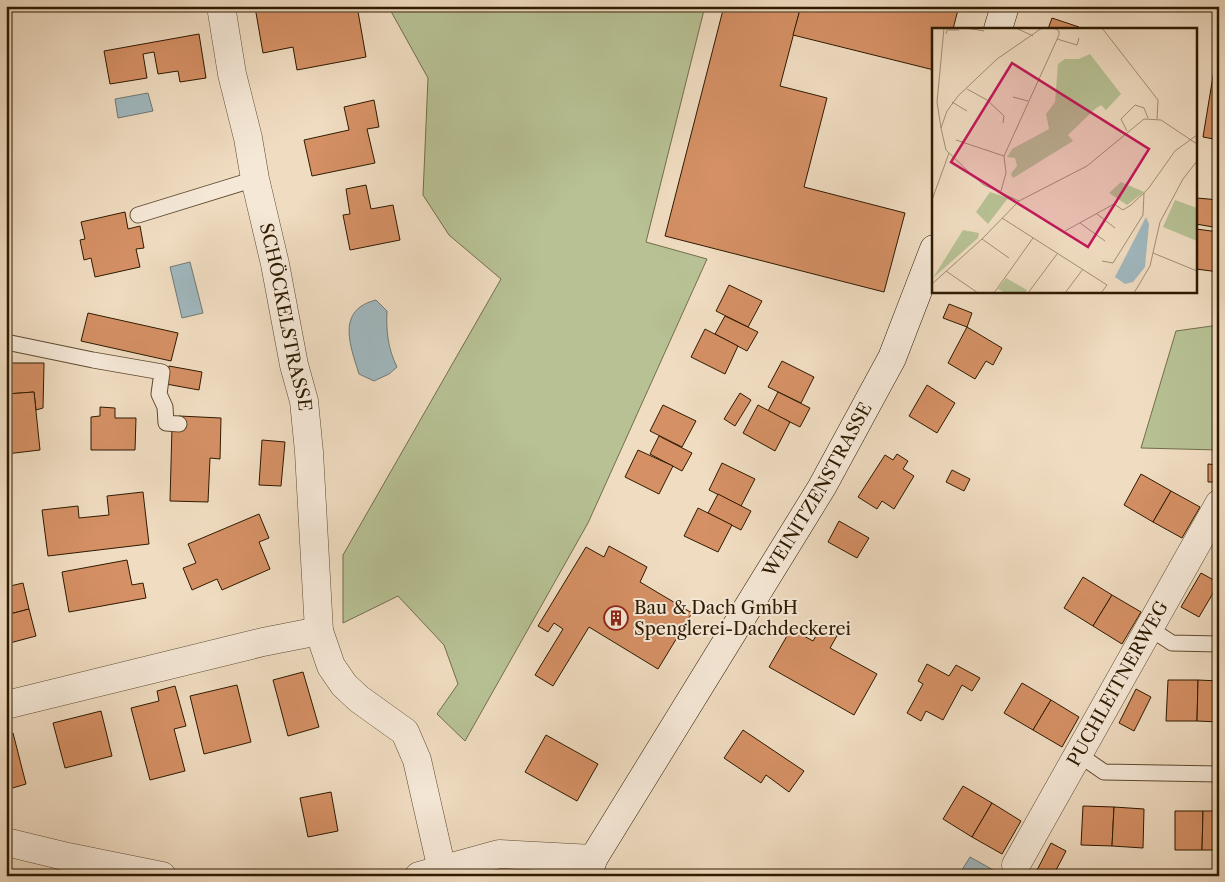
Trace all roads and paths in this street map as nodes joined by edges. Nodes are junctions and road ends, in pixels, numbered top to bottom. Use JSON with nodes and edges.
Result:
{"nodes":[{"id":1,"x":222,"y":6,"type":"edge"},
{"id":2,"x":1004,"y":6,"type":"edge"},
{"id":3,"x":998,"y":28,"type":"edge"},
{"id":4,"x":255,"y":179,"type":"junction"},
{"id":5,"x":138,"y":215,"type":"dead end"},
{"id":6,"x":932,"y":254,"type":"edge"},
{"id":7,"x":6,"y":342,"type":"edge"},
{"id":8,"x":179,"y":424,"type":"dead end"},
{"id":9,"x":1219,"y":504,"type":"edge"},
{"id":10,"x":1149,"y":628,"type":"junction"},
{"id":11,"x":319,"y":631,"type":"junction"},
{"id":12,"x":1219,"y":644,"type":"edge"},
{"id":13,"x":6,"y":705,"type":"edge"},
{"id":14,"x":1078,"y":754,"type":"junction"},
{"id":15,"x":1219,"y":774,"type":"edge"},
{"id":16,"x":6,"y":842,"type":"edge"},
{"id":17,"x":1016,"y":865,"type":"dead end"},
{"id":18,"x":70,"y":866,"type":"edge"},
{"id":19,"x":591,"y":867,"type":"edge"},
{"id":20,"x":430,"y":873,"type":"edge"},
{"id":21,"x":162,"y":876,"type":"edge"}],
"edges":[{"from":1,"to":4,"type":"street","name":"SCHÖCKELSTRASSE"},
{"from":2,"to":3,"type":"street"},
{"from":4,"to":5,"type":"lane"},
{"from":4,"to":11,"type":"street","name":"SCHÖCKELSTRASSE"},
{"from":6,"to":19,"type":"street","name":"WEINITZENSTRASSE"},
{"from":7,"to":8,"type":"lane"},
{"from":9,"to":10,"type":"street","name":"PUCHLEITNERWEG"},
{"from":10,"to":12,"type":"lane"},
{"from":10,"to":14,"type":"street","name":"PUCHLEITNERWEG"},
{"from":11,"to":13,"type":"street"},
{"from":11,"to":20,"type":"street","name":"SCHÖCKELSTRASSE"},
{"from":14,"to":15,"type":"lane"},
{"from":14,"to":17,"type":"street","name":"PUCHLEITNERWEG"},
{"from":16,"to":18,"type":"street"},
{"from":18,"to":21,"type":"street"},
{"from":19,"to":20,"type":"street","name":"SCHÖCKELSTRASSE"}]}
